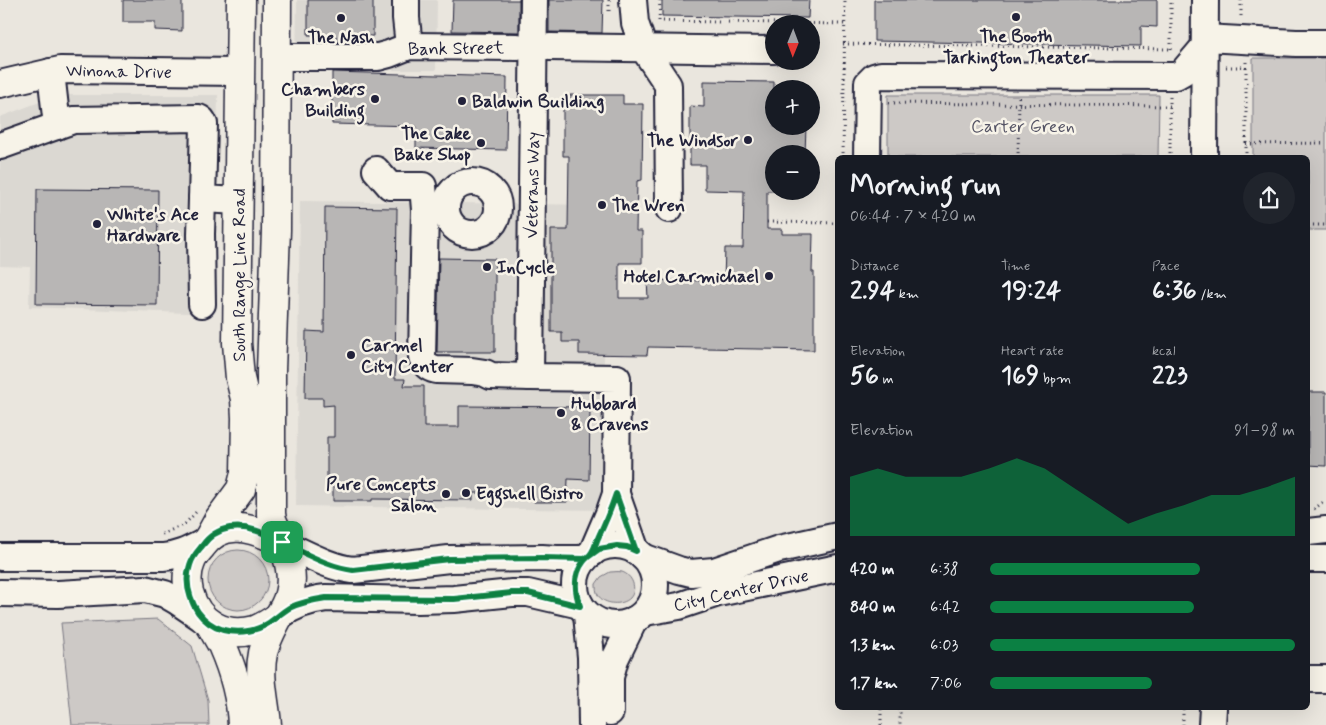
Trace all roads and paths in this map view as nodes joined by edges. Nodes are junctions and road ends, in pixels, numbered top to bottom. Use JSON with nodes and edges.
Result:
{"nodes":[{"id":1,"x":241,"y":0,"type":"edge"},
{"id":2,"x":277,"y":0,"type":"edge"},
{"id":3,"x":406,"y":0,"type":"edge"},
{"id":4,"x":534,"y":0,"type":"edge"},
{"id":5,"x":633,"y":0,"type":"edge"},
{"id":6,"x":660,"y":0,"type":"edge"},
{"id":7,"x":845,"y":0,"type":"edge"},
{"id":8,"x":1205,"y":0,"type":"edge"},
{"id":9,"x":844,"y":24,"type":"junction"},
{"id":10,"x":1205,"y":42,"type":"junction"},
{"id":11,"x":1326,"y":43,"type":"edge"},
{"id":12,"x":844,"y":44,"type":"junction"},
{"id":13,"x":409,"y":46,"type":"junction"},
{"id":14,"x":518,"y":47,"type":"dead end"},
{"id":15,"x":550,"y":48,"type":"dead end"},
{"id":16,"x":1171,"y":48,"type":"dead end"},
{"id":17,"x":644,"y":49,"type":"junction"},
{"id":18,"x":765,"y":50,"type":"edge"},
{"id":19,"x":277,"y":57,"type":"junction"},
{"id":20,"x":1246,"y":62,"type":"dead end"},
{"id":21,"x":1225,"y":67,"type":"dead end"},
{"id":22,"x":1246,"y":67,"type":"junction"},
{"id":23,"x":51,"y":72,"type":"junction"},
{"id":24,"x":240,"y":72,"type":"junction"},
{"id":25,"x":1019,"y":76,"type":"junction"},
{"id":26,"x":0,"y":84,"type":"edge"},
{"id":27,"x":882,"y":103,"type":"dead end"},
{"id":28,"x":1019,"y":104,"type":"junction"},
{"id":29,"x":1170,"y":106,"type":"dead end"},
{"id":30,"x":57,"y":126,"type":"junction"},
{"id":31,"x":1246,"y":144,"type":"junction"},
{"id":32,"x":1326,"y":144,"type":"edge"},
{"id":33,"x":0,"y":146,"type":"edge"},
{"id":34,"x":843,"y":155,"type":"edge"},
{"id":35,"x":867,"y":155,"type":"edge"},
{"id":36,"x":1018,"y":155,"type":"edge"},
{"id":37,"x":1204,"y":155,"type":"edge"},
{"id":38,"x":1246,"y":155,"type":"edge"},
{"id":39,"x":376,"y":170,"type":"dead end"},
{"id":40,"x":202,"y":200,"type":"junction"},
{"id":41,"x":239,"y":201,"type":"junction"},
{"id":42,"x":499,"y":208,"type":"junction"},
{"id":43,"x":532,"y":208,"type":"junction"},
{"id":44,"x":669,"y":208,"type":"dead end"},
{"id":45,"x":435,"y":210,"type":"junction"},
{"id":46,"x":767,"y":222,"type":"dead end"},
{"id":47,"x":835,"y":223,"type":"edge"},
{"id":48,"x":1310,"y":225,"type":"edge"},
{"id":49,"x":1326,"y":225,"type":"edge"},
{"id":50,"x":201,"y":234,"type":"junction"},
{"id":51,"x":238,"y":242,"type":"junction"},
{"id":52,"x":202,"y":304,"type":"dead end"},
{"id":53,"x":530,"y":377,"type":"junction"},
{"id":54,"x":616,"y":494,"type":"junction"},
{"id":55,"x":1326,"y":500,"type":"edge"},
{"id":56,"x":198,"y":509,"type":"dead end"},
{"id":57,"x":1310,"y":509,"type":"edge"},
{"id":58,"x":1326,"y":530,"type":"edge"},
{"id":59,"x":1310,"y":532,"type":"edge"},
{"id":60,"x":160,"y":534,"type":"dead end"},
{"id":61,"x":835,"y":537,"type":"edge"},
{"id":62,"x":206,"y":540,"type":"junction"},
{"id":63,"x":282,"y":542,"type":"junction"},
{"id":64,"x":639,"y":554,"type":"junction"},
{"id":65,"x":588,"y":556,"type":"junction"},
{"id":66,"x":0,"y":557,"type":"edge"},
{"id":67,"x":1310,"y":559,"type":"edge"},
{"id":68,"x":1326,"y":559,"type":"edge"},
{"id":69,"x":835,"y":569,"type":"edge"},
{"id":70,"x":0,"y":594,"type":"edge"},
{"id":71,"x":584,"y":610,"type":"junction"},
{"id":72,"x":278,"y":616,"type":"junction"},
{"id":73,"x":639,"y":616,"type":"junction"},
{"id":74,"x":206,"y":621,"type":"junction"},
{"id":75,"x":1310,"y":679,"type":"edge"},
{"id":76,"x":1326,"y":679,"type":"edge"},
{"id":77,"x":881,"y":710,"type":"edge"},
{"id":78,"x":899,"y":710,"type":"edge"},
{"id":79,"x":1183,"y":710,"type":"edge"},
{"id":80,"x":1213,"y":710,"type":"edge"},
{"id":81,"x":242,"y":725,"type":"edge"},
{"id":82,"x":267,"y":725,"type":"edge"},
{"id":83,"x":592,"y":725,"type":"edge"},
{"id":84,"x":610,"y":725,"type":"edge"},
{"id":85,"x":880,"y":725,"type":"edge"},
{"id":86,"x":900,"y":725,"type":"edge"},
{"id":87,"x":1183,"y":725,"type":"edge"},
{"id":88,"x":1212,"y":725,"type":"edge"}],
"edges":[{"from":1,"to":24,"type":"main road","name":"South Range Line Road"},
{"from":2,"to":19,"type":"main road","name":"South Range Line Road"},
{"from":3,"to":13,"type":"street"},
{"from":4,"to":43,"type":"street","name":"Veterans Way"},
{"from":5,"to":17,"type":"street"},
{"from":6,"to":9,"type":"path"},
{"from":7,"to":9,"type":"path"},
{"from":8,"to":10,"type":"street"},
{"from":9,"to":12,"type":"path"},
{"from":10,"to":11,"type":"street"},
{"from":10,"to":25,"type":"street"},
{"from":10,"to":37,"type":"street"},
{"from":12,"to":16,"type":"path"},
{"from":12,"to":34,"type":"path"},
{"from":13,"to":14,"type":"street","name":"Bank Street"},
{"from":13,"to":19,"type":"street","name":"Bank Street"},
{"from":15,"to":17,"type":"street"},
{"from":17,"to":18,"type":"street"},
{"from":17,"to":44,"type":"street"},
{"from":19,"to":63,"type":"main road","name":"South Range Line Road"},
{"from":20,"to":22,"type":"path"},
{"from":21,"to":22,"type":"path"},
{"from":22,"to":31,"type":"path"},
{"from":23,"to":24,"type":"street","name":"Winona Drive"},
{"from":23,"to":26,"type":"street","name":"Winona Drive"},
{"from":23,"to":30,"type":"street"},
{"from":24,"to":41,"type":"main road","name":"South Range Line Road"},
{"from":25,"to":28,"type":"path"},
{"from":25,"to":35,"type":"street"},
{"from":27,"to":28,"type":"path"},
{"from":28,"to":29,"type":"path"},
{"from":28,"to":36,"type":"path"},
{"from":30,"to":33,"type":"street"},
{"from":30,"to":40,"type":"street"},
{"from":31,"to":32,"type":"path"},
{"from":31,"to":38,"type":"path"},
{"from":39,"to":45,"type":"street"},
{"from":40,"to":41,"type":"street"},
{"from":40,"to":50,"type":"street"},
{"from":41,"to":51,"type":"main road","name":"South Range Line Road"},
{"from":42,"to":43,"type":"street"},
{"from":42,"to":45,"type":"street"},
{"from":42,"to":45,"type":"street"},
{"from":43,"to":53,"type":"street","name":"Veterans Way"},
{"from":45,"to":53,"type":"street"},
{"from":46,"to":47,"type":"path"},
{"from":48,"to":49,"type":"path"},
{"from":50,"to":51,"type":"street"},
{"from":50,"to":52,"type":"street"},
{"from":51,"to":62,"type":"main road","name":"South Range Line Road"},
{"from":53,"to":54,"type":"street"},
{"from":54,"to":64,"type":"street"},
{"from":54,"to":65,"type":"street"},
{"from":55,"to":57,"type":"path"},
{"from":56,"to":60,"type":"path"},
{"from":58,"to":59,"type":"street"},
{"from":61,"to":64,"type":"street","name":"City Center Drive"},
{"from":62,"to":63,"type":"main road"},
{"from":62,"to":66,"type":"street"},
{"from":62,"to":74,"type":"main road"},
{"from":63,"to":65,"type":"street"},
{"from":63,"to":72,"type":"main road"},
{"from":64,"to":65,"type":"street"},
{"from":64,"to":73,"type":"street"},
{"from":65,"to":71,"type":"street"},
{"from":67,"to":68,"type":"street"},
{"from":69,"to":73,"type":"street","name":"City Center Drive"},
{"from":70,"to":74,"type":"street"},
{"from":71,"to":72,"type":"street"},
{"from":71,"to":73,"type":"street"},
{"from":71,"to":83,"type":"street"},
{"from":72,"to":74,"type":"main road"},
{"from":72,"to":82,"type":"main road"},
{"from":73,"to":84,"type":"street"},
{"from":74,"to":81,"type":"main road"},
{"from":75,"to":76,"type":"street"},
{"from":77,"to":85,"type":"path"},
{"from":78,"to":86,"type":"path"},
{"from":79,"to":87,"type":"path"},
{"from":80,"to":88,"type":"street"}]}
